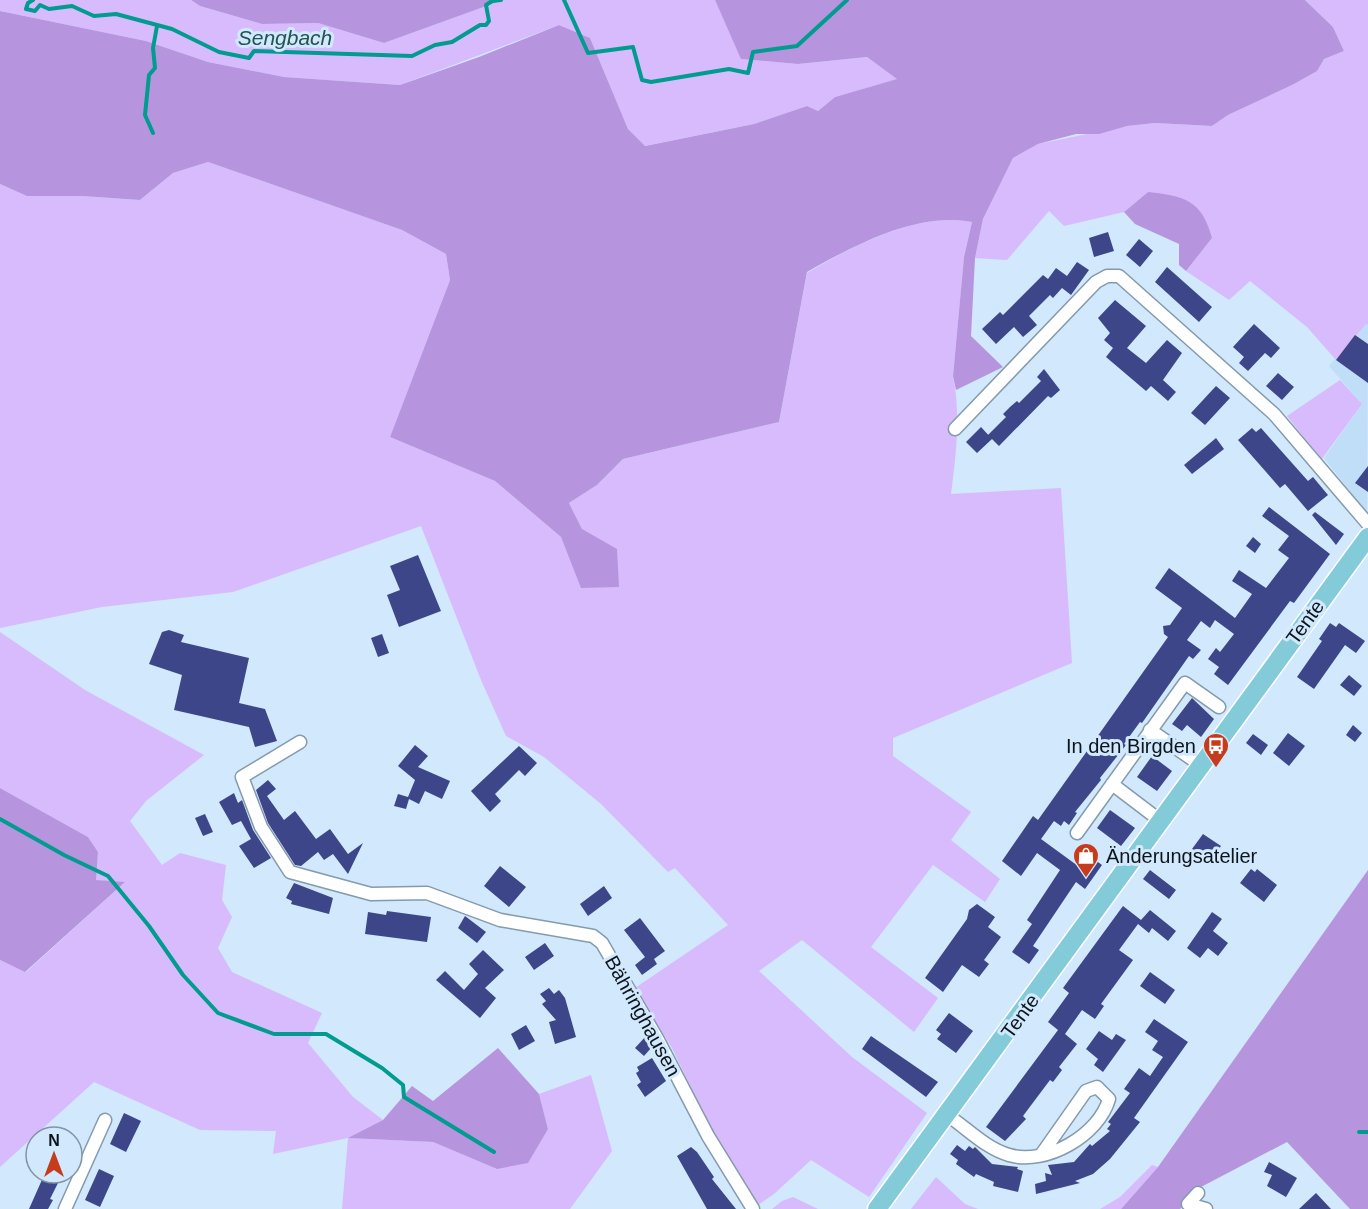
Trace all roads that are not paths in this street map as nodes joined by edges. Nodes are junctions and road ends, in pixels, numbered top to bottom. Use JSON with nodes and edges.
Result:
{"nodes":[{"id":1,"x":955,"y":429,"type":"dead end"},
{"id":2,"x":1368,"y":524,"type":"edge"},
{"id":3,"x":1368,"y":537,"type":"edge"},
{"id":4,"x":1219,"y":707,"type":"dead end"},
{"id":5,"x":1150,"y":730,"type":"junction"},
{"id":6,"x":300,"y":742,"type":"dead end"},
{"id":7,"x":1202,"y":766,"type":"junction"},
{"id":8,"x":1112,"y":784,"type":"junction"},
{"id":9,"x":1162,"y":822,"type":"junction"},
{"id":10,"x":1077,"y":833,"type":"dead end"},
{"id":11,"x":947,"y":1115,"type":"junction"},
{"id":12,"x":105,"y":1120,"type":"dead end"},
{"id":13,"x":1041,"y":1155,"type":"junction"},
{"id":14,"x":1198,"y":1193,"type":"dead end"},
{"id":15,"x":1187,"y":1207,"type":"edge"},
{"id":16,"x":65,"y":1209,"type":"edge"},
{"id":17,"x":753,"y":1209,"type":"edge"},
{"id":18,"x":877,"y":1209,"type":"edge"},
{"id":19,"x":1206,"y":1209,"type":"edge"}],
"edges":[{"from":1,"to":2,"type":"street"},
{"from":3,"to":7,"type":"main road","name":"Tente"},
{"from":4,"to":5,"type":"street"},
{"from":5,"to":7,"type":"street"},
{"from":5,"to":8,"type":"street"},
{"from":6,"to":17,"type":"street","name":"Bähringhausen"},
{"from":7,"to":9,"type":"main road","name":"Tente"},
{"from":8,"to":9,"type":"street"},
{"from":8,"to":10,"type":"street"},
{"from":9,"to":11,"type":"main road","name":"Tente"},
{"from":11,"to":13,"type":"street"},
{"from":11,"to":18,"type":"main road","name":"Tente"},
{"from":12,"to":16,"type":"street"},
{"from":13,"to":13,"type":"street"},
{"from":14,"to":15,"type":"street"},
{"from":15,"to":19,"type":"street"}]}
